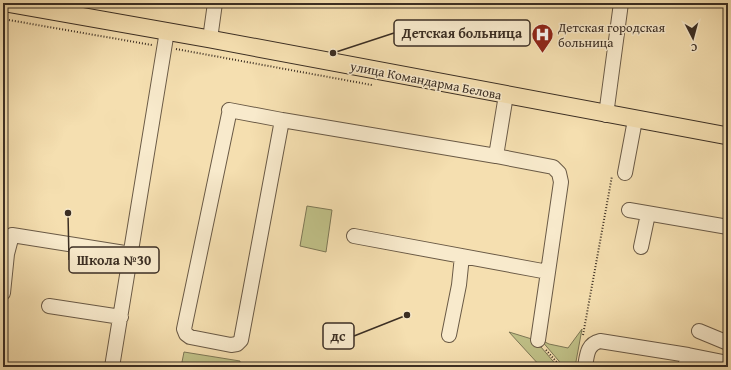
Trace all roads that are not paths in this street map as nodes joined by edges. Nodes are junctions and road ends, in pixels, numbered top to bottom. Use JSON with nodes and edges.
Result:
{"nodes":[{"id":1,"x":6,"y":3,"type":"edge"},
{"id":2,"x":215,"y":3,"type":"edge"},
{"id":3,"x":621,"y":3,"type":"edge"},
{"id":4,"x":166,"y":39,"type":"junction"},
{"id":5,"x":210,"y":39,"type":"junction"},
{"id":6,"x":506,"y":95,"type":"junction"},
{"id":7,"x":606,"y":115,"type":"junction"},
{"id":8,"x":282,"y":120,"type":"junction"},
{"id":9,"x":635,"y":120,"type":"junction"},
{"id":10,"x":728,"y":136,"type":"edge"},
{"id":11,"x":496,"y":156,"type":"junction"},
{"id":12,"x":625,"y":173,"type":"dead end"},
{"id":13,"x":629,"y":210,"type":"dead end"},
{"id":14,"x":648,"y":214,"type":"junction"},
{"id":15,"x":728,"y":226,"type":"edge"},
{"id":16,"x":354,"y":236,"type":"dead end"},
{"id":17,"x":640,"y":247,"type":"dead end"},
{"id":18,"x":131,"y":254,"type":"junction"},
{"id":19,"x":462,"y":256,"type":"junction"},
{"id":20,"x":548,"y":272,"type":"junction"},
{"id":21,"x":3,"y":292,"type":"edge"},
{"id":22,"x":50,"y":306,"type":"dead end"},
{"id":23,"x":121,"y":316,"type":"junction"},
{"id":24,"x":699,"y":331,"type":"dead end"},
{"id":25,"x":449,"y":335,"type":"dead end"},
{"id":26,"x":538,"y":340,"type":"road end"},
{"id":27,"x":728,"y":343,"type":"edge"},
{"id":28,"x":686,"y":361,"type":"edge"},
{"id":29,"x":728,"y":363,"type":"edge"},
{"id":30,"x":112,"y":367,"type":"edge"},
{"id":31,"x":585,"y":367,"type":"edge"}],
"edges":[{"from":1,"to":4,"type":"main road","name":"улица Командарма Белова"},
{"from":2,"to":5,"type":"lane"},
{"from":3,"to":7,"type":"lane"},
{"from":4,"to":5,"type":"main road","name":"улица Командарма Белова"},
{"from":4,"to":18,"type":"lane"},
{"from":5,"to":6,"type":"main road","name":"улица Командарма Белова"},
{"from":6,"to":7,"type":"main road","name":"улица Командарма Белова"},
{"from":6,"to":11,"type":"lane"},
{"from":7,"to":9,"type":"main road","name":"улица Командарма Белова"},
{"from":8,"to":8,"type":"lane"},
{"from":8,"to":11,"type":"lane"},
{"from":9,"to":10,"type":"main road","name":"улица Командарма Белова"},
{"from":9,"to":12,"type":"lane"},
{"from":11,"to":20,"type":"lane"},
{"from":13,"to":14,"type":"lane"},
{"from":14,"to":15,"type":"lane"},
{"from":14,"to":17,"type":"lane"},
{"from":16,"to":19,"type":"lane"},
{"from":18,"to":21,"type":"lane"},
{"from":18,"to":23,"type":"lane"},
{"from":19,"to":20,"type":"lane"},
{"from":19,"to":25,"type":"lane"},
{"from":20,"to":26,"type":"lane"},
{"from":22,"to":23,"type":"lane"},
{"from":23,"to":30,"type":"lane"},
{"from":24,"to":27,"type":"lane"},
{"from":28,"to":29,"type":"lane"},
{"from":28,"to":31,"type":"lane"}]}
